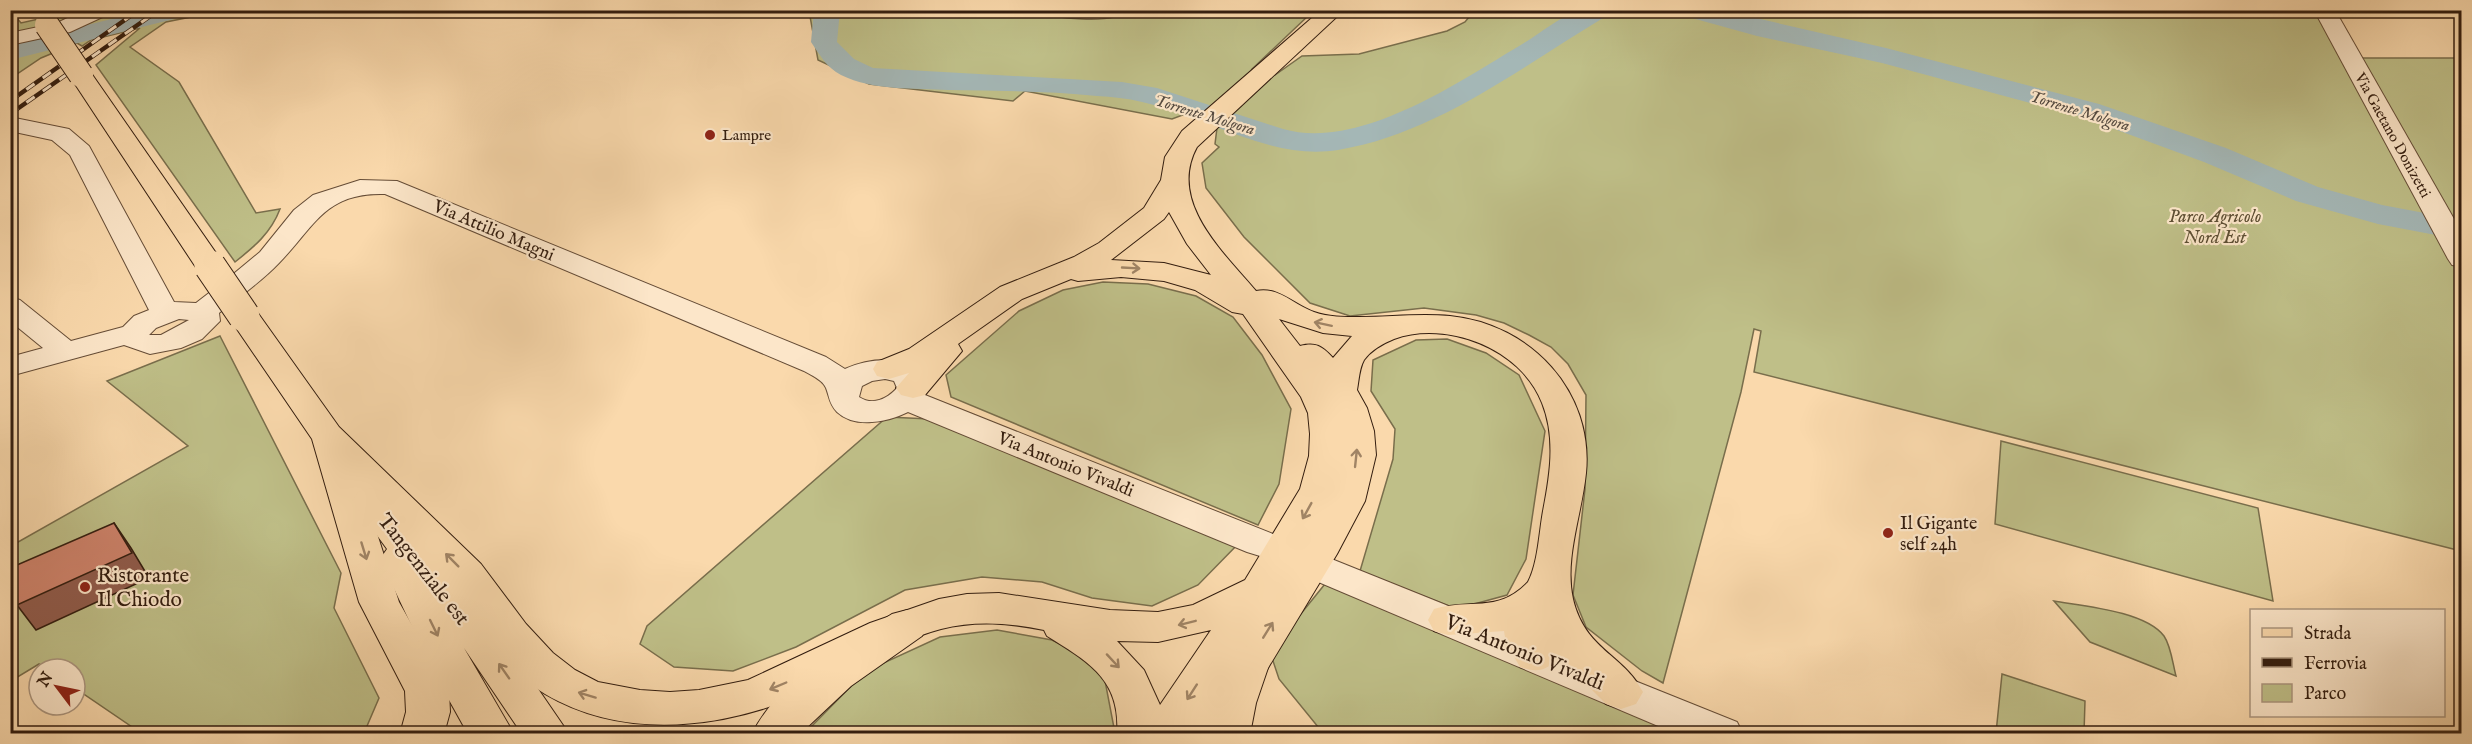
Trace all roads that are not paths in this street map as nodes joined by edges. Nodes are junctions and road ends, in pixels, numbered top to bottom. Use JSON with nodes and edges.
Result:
{"nodes":[{"id":1,"x":102,"y":10,"type":"edge"},
{"id":2,"x":1334,"y":10,"type":"edge"},
{"id":3,"x":2324,"y":10,"type":"edge"},
{"id":4,"x":42,"y":18,"type":"edge"},
{"id":5,"x":10,"y":39,"type":"edge"},
{"id":6,"x":1207,"y":122,"type":"junction"},
{"id":7,"x":10,"y":124,"type":"edge"},
{"id":8,"x":1174,"y":181,"type":"junction"},
{"id":9,"x":2456,"y":250,"type":"edge"},
{"id":10,"x":1053,"y":276,"type":"junction"},
{"id":11,"x":10,"y":306,"type":"edge"},
{"id":12,"x":1266,"y":310,"type":"junction"},
{"id":13,"x":202,"y":312,"type":"junction"},
{"id":14,"x":165,"y":313,"type":"junction"},
{"id":15,"x":1402,"y":326,"type":"junction"},
{"id":16,"x":134,"y":333,"type":"junction"},
{"id":17,"x":65,"y":351,"type":"junction"},
{"id":18,"x":815,"y":364,"type":"junction"},
{"id":19,"x":10,"y":367,"type":"edge"},
{"id":20,"x":894,"y":382,"type":"junction"},
{"id":21,"x":843,"y":389,"type":"junction"},
{"id":22,"x":1337,"y":403,"type":"junction"},
{"id":23,"x":327,"y":435,"type":"junction"},
{"id":24,"x":370,"y":501,"type":"junction"},
{"id":25,"x":1260,"y":543,"type":"dead end"},
{"id":26,"x":1329,"y":572,"type":"dead end"},
{"id":27,"x":1258,"y":590,"type":"junction"},
{"id":28,"x":1048,"y":616,"type":"junction"},
{"id":29,"x":1544,"y":616,"type":"junction"},
{"id":30,"x":1448,"y":620,"type":"joint"},
{"id":31,"x":907,"y":625,"type":"junction"},
{"id":32,"x":1248,"y":662,"type":"junction"},
{"id":33,"x":1621,"y":692,"type":"joint"},
{"id":34,"x":422,"y":734,"type":"edge"},
{"id":35,"x":492,"y":734,"type":"edge"},
{"id":36,"x":547,"y":734,"type":"edge"},
{"id":37,"x":774,"y":734,"type":"edge"},
{"id":38,"x":1139,"y":734,"type":"edge"},
{"id":39,"x":1165,"y":734,"type":"edge"},
{"id":40,"x":1204,"y":734,"type":"edge"},
{"id":41,"x":1228,"y":734,"type":"edge"},
{"id":42,"x":1722,"y":734,"type":"edge"}],
"edges":[{"from":1,"to":5,"type":"street"},
{"from":2,"to":6,"type":"main road"},
{"from":3,"to":9,"type":"street","name":"Via Gaetano Donizetti"},
{"from":4,"to":23,"type":"main road","bridge":true},
{"from":6,"to":8,"type":"main road"},
{"from":6,"to":12,"type":"main road"},
{"from":7,"to":14,"type":"street"},
{"from":8,"to":10,"type":"main road"},
{"from":8,"to":12,"type":"main road"},
{"from":10,"to":12,"type":"main road","one_way":true},
{"from":10,"to":20,"type":"main road"},
{"from":11,"to":17,"type":"street"},
{"from":15,"to":12,"type":"main road","one_way":true},
{"from":12,"to":22,"type":"main road"},
{"from":13,"to":14,"type":"street"},
{"from":13,"to":16,"type":"street","name":"Via Attilio Magni"},
{"from":13,"to":18,"type":"street","name":"Via Attilio Magni"},
{"from":14,"to":16,"type":"street"},
{"from":15,"to":22,"type":"main road"},
{"from":15,"to":29,"type":"main road"},
{"from":16,"to":17,"type":"street"},
{"from":17,"to":19,"type":"street"},
{"from":18,"to":20,"type":"street","name":"Via Attilio Magni"},
{"from":18,"to":21,"type":"street","name":"Via Attilio Magni"},
{"from":20,"to":21,"type":"street"},
{"from":20,"to":21,"type":"street","name":"Via Attilio Magni"},
{"from":20,"to":25,"type":"street","name":"Via Antonio Vivaldi"},
{"from":22,"to":27,"type":"main road","one_way":true},
{"from":32,"to":22,"type":"main road","one_way":true},
{"from":23,"to":24,"type":"main road"},
{"from":31,"to":23,"type":"main road","one_way":true},
{"from":23,"to":34,"type":"main road","one_way":true},
{"from":24,"to":35,"type":"main road","name":"Tangenziale est","one_way":true},
{"from":36,"to":24,"type":"main road","name":"Tangenziale est","one_way":true},
{"from":26,"to":30,"type":"street","name":"Via Antonio Vivaldi"},
{"from":27,"to":28,"type":"main road","one_way":true},
{"from":27,"to":39,"type":"main road","one_way":true},
{"from":28,"to":31,"type":"main road"},
{"from":28,"to":38,"type":"main road","one_way":true},
{"from":29,"to":30,"type":"main road"},
{"from":29,"to":33,"type":"main road"},
{"from":31,"to":37,"type":"main road"},
{"from":32,"to":40,"type":"main road"},
{"from":32,"to":41,"type":"main road"},
{"from":33,"to":42,"type":"street","name":"Via Antonio Vivaldi"}]}
